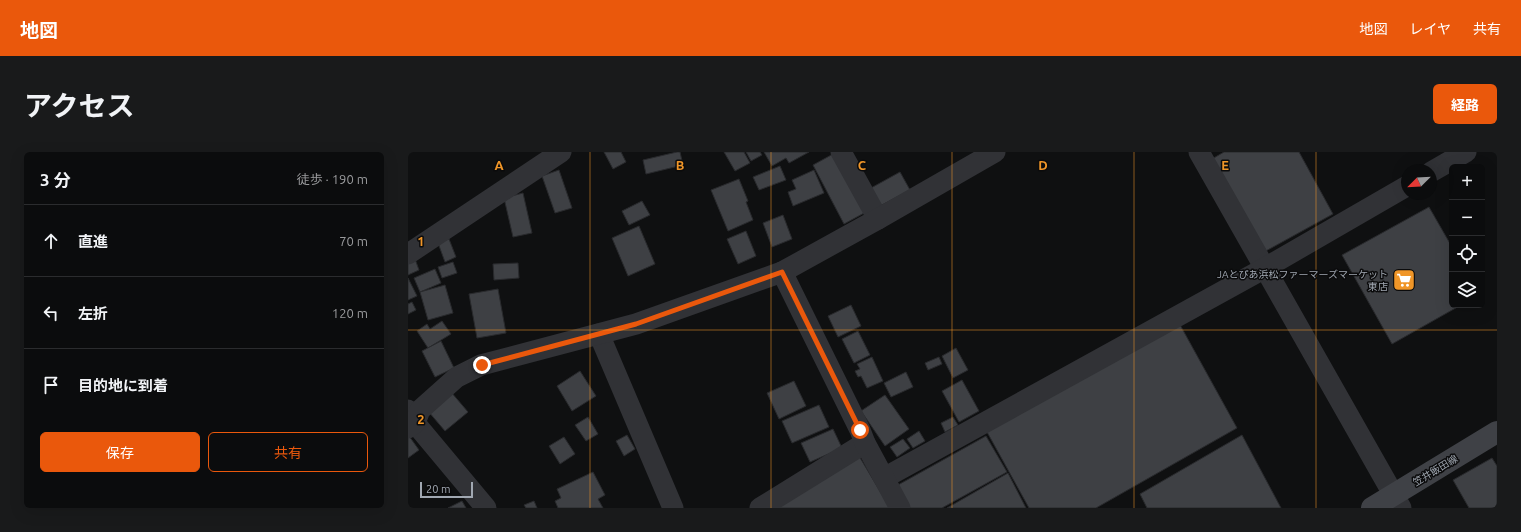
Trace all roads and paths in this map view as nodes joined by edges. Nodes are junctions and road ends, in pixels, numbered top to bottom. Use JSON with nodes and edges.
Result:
{"nodes":[{"id":1,"x":560,"y":152,"type":"edge"},
{"id":2,"x":841,"y":152,"type":"edge"},
{"id":3,"x":995,"y":152,"type":"edge"},
{"id":4,"x":1199,"y":152,"type":"edge"},
{"id":5,"x":1466,"y":152,"type":"edge"},
{"id":6,"x":1437,"y":169,"type":"edge"},
{"id":7,"x":1401,"y":189,"type":"edge"},
{"id":8,"x":878,"y":219,"type":"junction"},
{"id":9,"x":408,"y":254,"type":"edge"},
{"id":10,"x":1265,"y":268,"type":"junction"},
{"id":11,"x":782,"y":272,"type":"junction"},
{"id":12,"x":599,"y":334,"type":"junction"},
{"id":13,"x":410,"y":421,"type":"edge"},
{"id":14,"x":1497,"y":432,"type":"edge"},
{"id":15,"x":865,"y":443,"type":"junction"},
{"id":16,"x":884,"y":478,"type":"junction"},
{"id":17,"x":1397,"y":502,"type":"edge"},
{"id":18,"x":486,"y":508,"type":"edge"},
{"id":19,"x":673,"y":508,"type":"edge"},
{"id":20,"x":760,"y":508,"type":"edge"},
{"id":21,"x":900,"y":508,"type":"edge"},
{"id":22,"x":1372,"y":508,"type":"edge"}],
"edges":[{"from":1,"to":9,"type":"street"},
{"from":2,"to":8,"type":"street"},
{"from":3,"to":8,"type":"street"},
{"from":4,"to":10,"type":"street"},
{"from":5,"to":6,"type":"street"},
{"from":7,"to":10,"type":"street"},
{"from":8,"to":11,"type":"street"},
{"from":10,"to":16,"type":"street"},
{"from":10,"to":17,"type":"street"},
{"from":11,"to":12,"type":"street"},
{"from":11,"to":15,"type":"street"},
{"from":12,"to":13,"type":"street"},
{"from":12,"to":19,"type":"street"},
{"from":13,"to":18,"type":"street"},
{"from":14,"to":17,"type":"main road","name":"笠井飯田線"},
{"from":15,"to":16,"type":"street"},
{"from":15,"to":20,"type":"street"},
{"from":16,"to":21,"type":"street"},
{"from":17,"to":22,"type":"main road","name":"笠井飯田線"}]}
